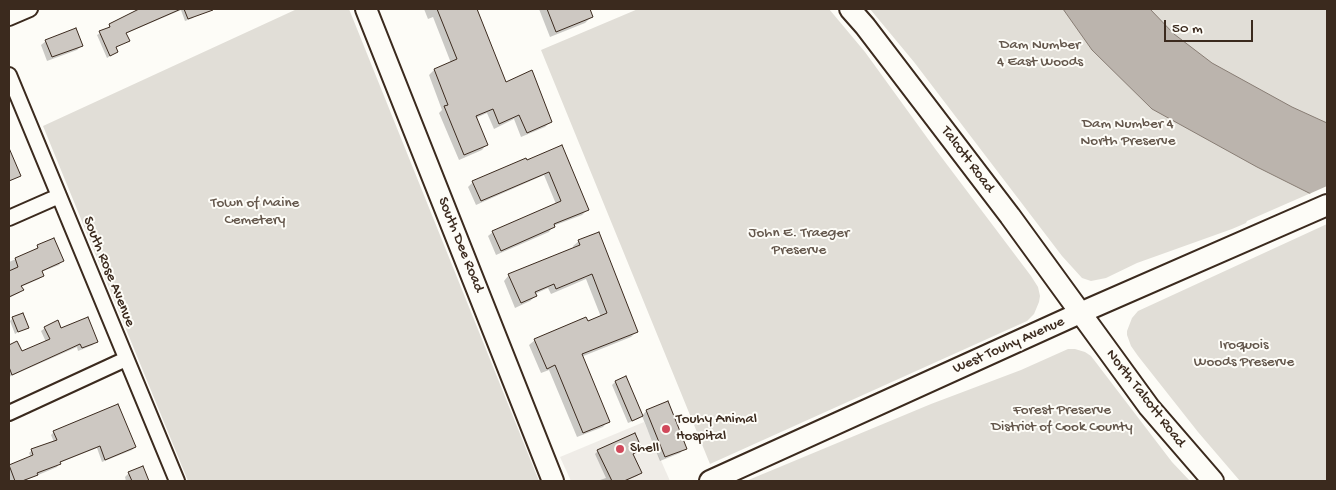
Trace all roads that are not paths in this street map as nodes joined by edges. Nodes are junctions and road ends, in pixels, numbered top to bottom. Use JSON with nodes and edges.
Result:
{"nodes":[{"id":1,"x":30,"y":9,"type":"edge"},
{"id":2,"x":366,"y":9,"type":"edge"},
{"id":3,"x":850,"y":9,"type":"edge"},
{"id":4,"x":9,"y":18,"type":"edge"},
{"id":5,"x":9,"y":75,"type":"edge"},
{"id":6,"x":59,"y":196,"type":"junction"},
{"id":7,"x":1318,"y":209,"type":"edge"},
{"id":8,"x":9,"y":218,"type":"edge"},
{"id":9,"x":1080,"y":314,"type":"junction"},
{"id":10,"x":126,"y":359,"type":"junction"},
{"id":11,"x":9,"y":413,"type":"edge"},
{"id":12,"x":176,"y":481,"type":"edge"},
{"id":13,"x":553,"y":481,"type":"edge"},
{"id":14,"x":710,"y":481,"type":"edge"},
{"id":15,"x":1213,"y":481,"type":"edge"}],
"edges":[{"from":1,"to":4,"type":"street"},
{"from":2,"to":13,"type":"main road","name":"South Dee Road"},
{"from":3,"to":9,"type":"main road","name":"Talcott Road"},
{"from":5,"to":6,"type":"street","name":"South Rose Avenue"},
{"from":6,"to":8,"type":"street"},
{"from":6,"to":10,"type":"street","name":"South Rose Avenue"},
{"from":7,"to":9,"type":"main road","name":"West Touhy Avenue"},
{"from":9,"to":14,"type":"main road","name":"West Touhy Avenue"},
{"from":9,"to":15,"type":"main road","name":"North Talcott Road"},
{"from":10,"to":11,"type":"street"},
{"from":10,"to":12,"type":"street","name":"South Rose Avenue"}]}
